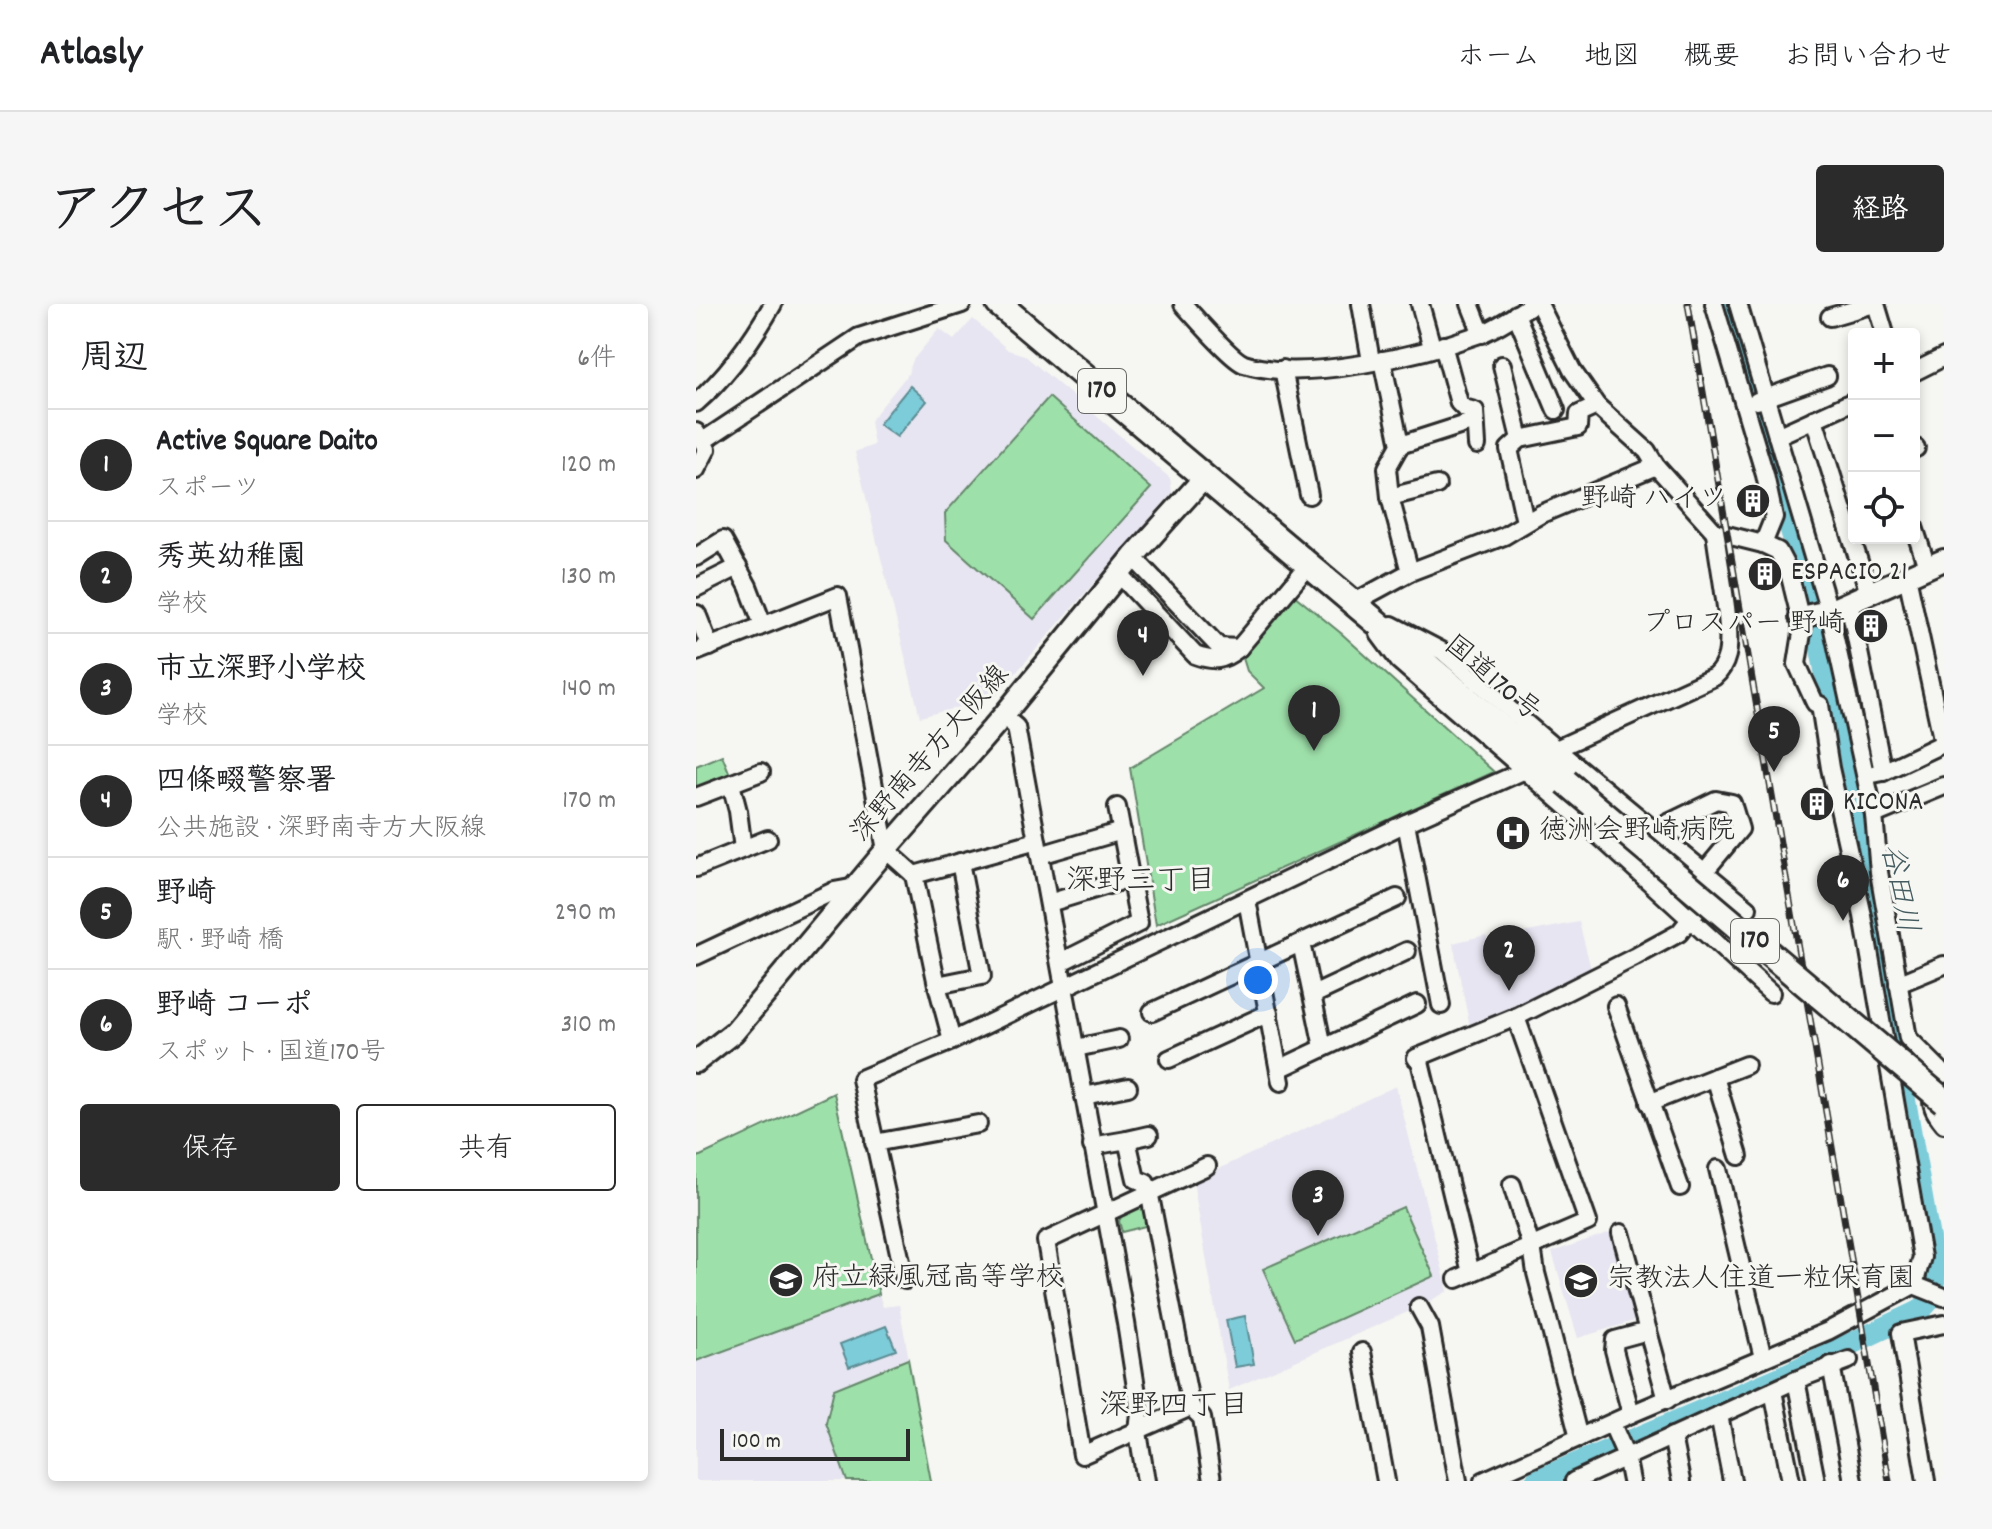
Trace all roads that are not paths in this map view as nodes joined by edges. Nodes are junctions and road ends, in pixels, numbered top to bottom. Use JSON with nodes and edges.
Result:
{"nodes":[{"id":1,"x":773,"y":304,"type":"edge"},
{"id":2,"x":962,"y":304,"type":"edge"},
{"id":3,"x":1000,"y":304,"type":"edge"},
{"id":4,"x":1183,"y":304,"type":"edge"},
{"id":5,"x":1361,"y":304,"type":"edge"},
{"id":6,"x":1420,"y":304,"type":"edge"},
{"id":7,"x":1470,"y":304,"type":"edge"},
{"id":8,"x":1536,"y":304,"type":"edge"},
{"id":9,"x":1714,"y":304,"type":"edge"},
{"id":10,"x":1738,"y":304,"type":"edge"},
{"id":11,"x":1875,"y":304,"type":"edge"},
{"id":12,"x":1516,"y":314,"type":"junction"},
{"id":13,"x":1830,"y":317,"type":"dead end"},
{"id":14,"x":1883,"y":328,"type":"edge"},
{"id":15,"x":1482,"y":334,"type":"junction"},
{"id":16,"x":1437,"y":346,"type":"junction"},
{"id":17,"x":1944,"y":357,"type":"edge"},
{"id":18,"x":1376,"y":361,"type":"junction"},
{"id":19,"x":1502,"y":365,"type":"dead end"},
{"id":20,"x":1283,"y":369,"type":"junction"},
{"id":21,"x":1920,"y":369,"type":"edge"},
{"id":22,"x":1572,"y":370,"type":"junction"},
{"id":23,"x":1827,"y":376,"type":"dead end"},
{"id":24,"x":1546,"y":383,"type":"junction"},
{"id":25,"x":1766,"y":398,"type":"junction"},
{"id":26,"x":696,"y":403,"type":"edge"},
{"id":27,"x":1848,"y":404,"type":"edge"},
{"id":28,"x":1597,"y":406,"type":"junction"},
{"id":29,"x":1745,"y":406,"type":"junction"},
{"id":30,"x":1556,"y":410,"type":"dead end"},
{"id":31,"x":1814,"y":419,"type":"junction"},
{"id":32,"x":1475,"y":421,"type":"junction"},
{"id":33,"x":700,"y":436,"type":"edge"},
{"id":34,"x":1777,"y":436,"type":"junction"},
{"id":35,"x":1520,"y":439,"type":"junction"},
{"id":36,"x":1400,"y":445,"type":"junction"},
{"id":37,"x":1477,"y":445,"type":"dead end"},
{"id":38,"x":1656,"y":466,"type":"junction"},
{"id":39,"x":696,"y":470,"type":"edge"},
{"id":40,"x":1204,"y":478,"type":"junction"},
{"id":41,"x":1437,"y":485,"type":"dead end"},
{"id":42,"x":1309,"y":495,"type":"dead end"},
{"id":43,"x":1390,"y":497,"type":"junction"},
{"id":44,"x":1525,"y":522,"type":"junction"},
{"id":45,"x":1715,"y":532,"type":"junction"},
{"id":46,"x":1920,"y":537,"type":"edge"},
{"id":47,"x":1763,"y":544,"type":"junction"},
{"id":48,"x":696,"y":557,"type":"edge"},
{"id":49,"x":1133,"y":557,"type":"junction"},
{"id":50,"x":1936,"y":564,"type":"edge"},
{"id":51,"x":1308,"y":566,"type":"junction"},
{"id":52,"x":738,"y":567,"type":"junction"},
{"id":53,"x":1410,"y":572,"type":"junction"},
{"id":54,"x":1119,"y":574,"type":"junction"},
{"id":55,"x":1907,"y":576,"type":"junction"},
{"id":56,"x":696,"y":588,"type":"edge"},
{"id":57,"x":1869,"y":593,"type":"junction"},
{"id":58,"x":1849,"y":602,"type":"junction"},
{"id":59,"x":1358,"y":606,"type":"junction"},
{"id":60,"x":697,"y":614,"type":"edge"},
{"id":61,"x":1815,"y":614,"type":"junction"},
{"id":62,"x":763,"y":625,"type":"junction"},
{"id":63,"x":1239,"y":648,"type":"junction"},
{"id":64,"x":703,"y":650,"type":"edge"},
{"id":65,"x":1867,"y":697,"type":"junction"},
{"id":66,"x":1834,"y":703,"type":"junction"},
{"id":67,"x":1003,"y":716,"type":"junction"},
{"id":68,"x":1943,"y":743,"type":"edge"},
{"id":69,"x":1556,"y":749,"type":"junction"},
{"id":70,"x":1523,"y":771,"type":"junction"},
{"id":71,"x":761,"y":772,"type":"dead end"},
{"id":72,"x":1883,"y":772,"type":"junction"},
{"id":73,"x":1865,"y":776,"type":"junction"},
{"id":74,"x":731,"y":784,"type":"junction"},
{"id":75,"x":1943,"y":790,"type":"edge"},
{"id":76,"x":696,"y":797,"type":"edge"},
{"id":77,"x":1117,"y":807,"type":"dead end"},
{"id":78,"x":1874,"y":815,"type":"junction"},
{"id":79,"x":1406,"y":823,"type":"junction"},
{"id":80,"x":1654,"y":830,"type":"junction"},
{"id":81,"x":1122,"y":831,"type":"junction"},
{"id":82,"x":768,"y":839,"type":"dead end"},
{"id":83,"x":1038,"y":848,"type":"junction"},
{"id":84,"x":743,"y":849,"type":"junction"},
{"id":85,"x":886,"y":850,"type":"junction"},
{"id":86,"x":960,"y":862,"type":"junction"},
{"id":87,"x":696,"y":868,"type":"edge"},
{"id":88,"x":1705,"y":871,"type":"junction"},
{"id":89,"x":914,"y":875,"type":"junction"},
{"id":90,"x":1131,"y":878,"type":"junction"},
{"id":91,"x":1720,"y":883,"type":"junction"},
{"id":92,"x":856,"y":887,"type":"junction"},
{"id":93,"x":1397,"y":898,"type":"dead end"},
{"id":94,"x":1247,"y":900,"type":"junction"},
{"id":95,"x":1049,"y":903,"type":"junction"},
{"id":96,"x":1748,"y":908,"type":"dead end"},
{"id":97,"x":1690,"y":920,"type":"junction"},
{"id":98,"x":1301,"y":943,"type":"junction"},
{"id":99,"x":1407,"y":951,"type":"dead end"},
{"id":100,"x":696,"y":956,"type":"edge"},
{"id":101,"x":1260,"y":961,"type":"junction"},
{"id":102,"x":1061,"y":962,"type":"junction"},
{"id":103,"x":1944,"y":965,"type":"edge"},
{"id":104,"x":1898,"y":984,"type":"junction"},
{"id":105,"x":937,"y":985,"type":"junction"},
{"id":106,"x":1065,"y":985,"type":"junction"},
{"id":107,"x":1771,"y":993,"type":"dead end"},
{"id":108,"x":1313,"y":995,"type":"junction"},
{"id":109,"x":1616,"y":1006,"type":"dead end"},
{"id":110,"x":1152,"y":1012,"type":"dead end"},
{"id":111,"x":1269,"y":1013,"type":"junction"},
{"id":112,"x":1516,"y":1017,"type":"junction"},
{"id":113,"x":1908,"y":1038,"type":"junction"},
{"id":114,"x":1119,"y":1039,"type":"dead end"},
{"id":115,"x":952,"y":1041,"type":"junction"},
{"id":116,"x":1884,"y":1042,"type":"junction"},
{"id":117,"x":1323,"y":1047,"type":"junction"},
{"id":118,"x":1076,"y":1048,"type":"junction"},
{"id":119,"x":697,"y":1056,"type":"edge"},
{"id":120,"x":1169,"y":1059,"type":"dead end"},
{"id":121,"x":1746,"y":1065,"type":"dead end"},
{"id":122,"x":1942,"y":1069,"type":"edge"},
{"id":123,"x":1715,"y":1077,"type":"junction"},
{"id":124,"x":1128,"y":1087,"type":"dead end"},
{"id":125,"x":1084,"y":1096,"type":"junction"},
{"id":126,"x":1944,"y":1101,"type":"edge"},
{"id":127,"x":1649,"y":1103,"type":"junction"},
{"id":128,"x":978,"y":1124,"type":"dead end"},
{"id":129,"x":1944,"y":1124,"type":"edge"},
{"id":130,"x":1149,"y":1135,"type":"dead end"},
{"id":131,"x":1127,"y":1140,"type":"junction"},
{"id":132,"x":874,"y":1143,"type":"junction"},
{"id":133,"x":1092,"y":1146,"type":"junction"},
{"id":134,"x":1739,"y":1156,"type":"dead end"},
{"id":135,"x":1207,"y":1166,"type":"dead end"},
{"id":136,"x":1718,"y":1169,"type":"dead end"},
{"id":137,"x":1512,"y":1185,"type":"dead end"},
{"id":138,"x":1680,"y":1187,"type":"dead end"},
{"id":139,"x":1149,"y":1191,"type":"junction"},
{"id":140,"x":1104,"y":1212,"type":"junction"},
{"id":141,"x":1621,"y":1233,"type":"dead end"},
{"id":142,"x":1534,"y":1259,"type":"junction"},
{"id":143,"x":905,"y":1280,"type":"dead end"},
{"id":144,"x":1914,"y":1285,"type":"junction"},
{"id":145,"x":1944,"y":1297,"type":"edge"},
{"id":146,"x":1419,"y":1307,"type":"dead end"},
{"id":147,"x":1944,"y":1324,"type":"edge"},
{"id":148,"x":1648,"y":1331,"type":"junction"},
{"id":149,"x":1362,"y":1352,"type":"dead end"},
{"id":150,"x":1763,"y":1358,"type":"junction"},
{"id":151,"x":1849,"y":1360,"type":"dead end"},
{"id":152,"x":1831,"y":1365,"type":"junction"},
{"id":153,"x":1796,"y":1380,"type":"junction"},
{"id":154,"x":1773,"y":1391,"type":"junction"},
{"id":155,"x":1667,"y":1400,"type":"junction"},
{"id":156,"x":1191,"y":1407,"type":"junction"},
{"id":157,"x":1631,"y":1414,"type":"junction"},
{"id":158,"x":1719,"y":1415,"type":"junction"},
{"id":159,"x":1612,"y":1424,"type":"junction"},
{"id":160,"x":1138,"y":1432,"type":"junction"},
{"id":161,"x":1672,"y":1436,"type":"junction"},
{"id":162,"x":1579,"y":1438,"type":"junction"},
{"id":163,"x":1626,"y":1456,"type":"junction"},
{"id":164,"x":1579,"y":1480,"type":"edge"},
{"id":165,"x":1146,"y":1481,"type":"edge"},
{"id":166,"x":1212,"y":1481,"type":"edge"},
{"id":167,"x":1386,"y":1481,"type":"edge"},
{"id":168,"x":1458,"y":1481,"type":"edge"},
{"id":169,"x":1483,"y":1481,"type":"edge"},
{"id":170,"x":1631,"y":1481,"type":"edge"},
{"id":171,"x":1681,"y":1481,"type":"edge"},
{"id":172,"x":1732,"y":1481,"type":"edge"},
{"id":173,"x":1791,"y":1481,"type":"edge"},
{"id":174,"x":1816,"y":1481,"type":"edge"},
{"id":175,"x":1853,"y":1481,"type":"edge"},
{"id":176,"x":1926,"y":1481,"type":"edge"}],
"edges":[{"from":1,"to":26,"type":"street"},
{"from":2,"to":33,"type":"street"},
{"from":3,"to":40,"type":"highway","name":"国道170号","number":"170"},
{"from":4,"to":20,"type":"street"},
{"from":5,"to":18,"type":"street"},
{"from":6,"to":16,"type":"street"},
{"from":7,"to":15,"type":"street"},
{"from":8,"to":12,"type":"street"},
{"from":8,"to":22,"type":"street"},
{"from":9,"to":29,"type":"street"},
{"from":10,"to":25,"type":"street"},
{"from":11,"to":13,"type":"street"},
{"from":11,"to":14,"type":"street"},
{"from":12,"to":15,"type":"street"},
{"from":12,"to":24,"type":"street"},
{"from":15,"to":16,"type":"street"},
{"from":16,"to":18,"type":"street"},
{"from":16,"to":32,"type":"street"},
{"from":17,"to":21,"type":"street"},
{"from":18,"to":20,"type":"street"},
{"from":18,"to":36,"type":"street"},
{"from":19,"to":35,"type":"street"},
{"from":20,"to":42,"type":"street"},
{"from":22,"to":24,"type":"street"},
{"from":22,"to":28,"type":"street"},
{"from":23,"to":25,"type":"street"},
{"from":24,"to":30,"type":"street"},
{"from":25,"to":29,"type":"street"},
{"from":25,"to":34,"type":"street"},
{"from":27,"to":31,"type":"street"},
{"from":28,"to":35,"type":"street"},
{"from":28,"to":38,"type":"street"},
{"from":29,"to":47,"type":"street"},
{"from":31,"to":34,"type":"street"},
{"from":31,"to":57,"type":"street"},
{"from":32,"to":36,"type":"street"},
{"from":32,"to":37,"type":"street"},
{"from":33,"to":39,"type":"street"},
{"from":34,"to":61,"type":"street"},
{"from":35,"to":44,"type":"street"},
{"from":36,"to":43,"type":"street"},
{"from":38,"to":44,"type":"street"},
{"from":38,"to":45,"type":"street"},
{"from":40,"to":49,"type":"main road","name":"深野南寺方大阪線"},
{"from":40,"to":51,"type":"highway","name":"国道170号","number":"170"},
{"from":41,"to":43,"type":"street"},
{"from":43,"to":53,"type":"street"},
{"from":44,"to":53,"type":"street"},
{"from":45,"to":47,"type":"street"},
{"from":45,"to":69,"type":"street"},
{"from":46,"to":50,"type":"street"},
{"from":47,"to":61,"type":"street"},
{"from":48,"to":52,"type":"street"},
{"from":49,"to":54,"type":"main road","name":"深野南寺方大阪線"},
{"from":49,"to":63,"type":"street"},
{"from":50,"to":55,"type":"main road"},
{"from":51,"to":59,"type":"highway","name":"国道170号","number":"170"},
{"from":51,"to":63,"type":"street"},
{"from":52,"to":56,"type":"street"},
{"from":52,"to":62,"type":"street"},
{"from":53,"to":59,"type":"street"},
{"from":54,"to":63,"type":"street"},
{"from":54,"to":67,"type":"main road","name":"深野南寺方大阪線"},
{"from":55,"to":57,"type":"main road"},
{"from":55,"to":68,"type":"street"},
{"from":57,"to":58,"type":"main road"},
{"from":58,"to":61,"type":"main road"},
{"from":58,"to":65,"type":"street"},
{"from":59,"to":69,"type":"street"},
{"from":59,"to":70,"type":"street"},
{"from":59,"to":126,"type":"highway","name":"国道170号","number":"170","bridge":true},
{"from":60,"to":64,"type":"street"},
{"from":61,"to":66,"type":"street"},
{"from":61,"to":66,"type":"street"},
{"from":62,"to":64,"type":"street"},
{"from":62,"to":85,"type":"street"},
{"from":65,"to":66,"type":"street"},
{"from":65,"to":72,"type":"street"},
{"from":66,"to":73,"type":"street"},
{"from":66,"to":116,"type":"street"},
{"from":67,"to":83,"type":"street"},
{"from":67,"to":85,"type":"main road","name":"深野南寺方大阪線"},
{"from":68,"to":72,"type":"street"},
{"from":69,"to":80,"type":"street"},
{"from":70,"to":79,"type":"street"},
{"from":70,"to":97,"type":"street"},
{"from":71,"to":74,"type":"street"},
{"from":72,"to":73,"type":"street"},
{"from":73,"to":78,"type":"street"},
{"from":74,"to":76,"type":"street"},
{"from":74,"to":84,"type":"street"},
{"from":75,"to":78,"type":"street"},
{"from":77,"to":81,"type":"street"},
{"from":78,"to":104,"type":"street"},
{"from":79,"to":94,"type":"street"},
{"from":79,"to":117,"type":"street"},
{"from":80,"to":88,"type":"street"},
{"from":80,"to":88,"type":"street"},
{"from":81,"to":83,"type":"street"},
{"from":81,"to":90,"type":"street"},
{"from":82,"to":84,"type":"street"},
{"from":83,"to":86,"type":"street"},
{"from":83,"to":95,"type":"street"},
{"from":84,"to":87,"type":"street"},
{"from":85,"to":89,"type":"street"},
{"from":85,"to":92,"type":"main road","name":"深野南寺方大阪線"},
{"from":86,"to":89,"type":"street"},
{"from":86,"to":105,"type":"street"},
{"from":88,"to":91,"type":"street"},
{"from":89,"to":105,"type":"street"},
{"from":90,"to":95,"type":"street"},
{"from":90,"to":102,"type":"street"},
{"from":91,"to":96,"type":"street"},
{"from":91,"to":97,"type":"street"},
{"from":92,"to":100,"type":"street"},
{"from":92,"to":119,"type":"main road","name":"深野南寺方大阪線"},
{"from":93,"to":98,"type":"street"},
{"from":94,"to":101,"type":"street"},
{"from":94,"to":106,"type":"street"},
{"from":95,"to":102,"type":"street"},
{"from":97,"to":107,"type":"street"},
{"from":97,"to":112,"type":"street"},
{"from":98,"to":101,"type":"street"},
{"from":98,"to":108,"type":"street"},
{"from":99,"to":108,"type":"street"},
{"from":101,"to":110,"type":"street"},
{"from":101,"to":111,"type":"street"},
{"from":102,"to":106,"type":"street"},
{"from":103,"to":104,"type":"street"},
{"from":104,"to":113,"type":"street"},
{"from":105,"to":115,"type":"street"},
{"from":106,"to":115,"type":"street"},
{"from":106,"to":118,"type":"street"},
{"from":108,"to":117,"type":"street"},
{"from":109,"to":127,"type":"street"},
{"from":111,"to":117,"type":"street"},
{"from":111,"to":120,"type":"street"},
{"from":112,"to":142,"type":"street"},
{"from":112,"to":142,"type":"street"},
{"from":113,"to":116,"type":"street"},
{"from":113,"to":122,"type":"street"},
{"from":114,"to":118,"type":"street"},
{"from":115,"to":132,"type":"street"},
{"from":116,"to":144,"type":"street"},
{"from":118,"to":125,"type":"street"},
{"from":121,"to":123,"type":"street"},
{"from":122,"to":129,"type":"street"},
{"from":123,"to":127,"type":"street"},
{"from":123,"to":134,"type":"street"},
{"from":124,"to":125,"type":"street"},
{"from":125,"to":133,"type":"street"},
{"from":127,"to":138,"type":"street"},
{"from":128,"to":132,"type":"street"},
{"from":130,"to":131,"type":"street"},
{"from":131,"to":133,"type":"street"},
{"from":131,"to":139,"type":"street"},
{"from":132,"to":143,"type":"street"},
{"from":133,"to":140,"type":"street"},
{"from":135,"to":139,"type":"street"},
{"from":136,"to":150,"type":"street"},
{"from":137,"to":142,"type":"street"},
{"from":139,"to":140,"type":"street"},
{"from":139,"to":156,"type":"street"},
{"from":140,"to":160,"type":"street"},
{"from":140,"to":160,"type":"street"},
{"from":141,"to":148,"type":"street"},
{"from":142,"to":162,"type":"street"},
{"from":144,"to":145,"type":"street"},
{"from":144,"to":150,"type":"street"},
{"from":146,"to":168,"type":"street"},
{"from":147,"to":176,"type":"street"},
{"from":148,"to":155,"type":"street"},
{"from":148,"to":157,"type":"street"},
{"from":149,"to":167,"type":"street"},
{"from":150,"to":155,"type":"street"},
{"from":151,"to":152,"type":"street"},
{"from":152,"to":153,"type":"street"},
{"from":152,"to":175,"type":"street"},
{"from":153,"to":154,"type":"street"},
{"from":153,"to":174,"type":"street"},
{"from":154,"to":158,"type":"street"},
{"from":154,"to":173,"type":"street"},
{"from":155,"to":157,"type":"street"},
{"from":156,"to":160,"type":"street"},
{"from":156,"to":166,"type":"street"},
{"from":157,"to":159,"type":"street"},
{"from":158,"to":161,"type":"street"},
{"from":158,"to":172,"type":"street"},
{"from":159,"to":162,"type":"street"},
{"from":159,"to":163,"type":"street"},
{"from":160,"to":165,"type":"street"},
{"from":161,"to":163,"type":"street"},
{"from":161,"to":171,"type":"street"},
{"from":162,"to":169,"type":"street"},
{"from":163,"to":164,"type":"street"},
{"from":163,"to":170,"type":"street"}]}
